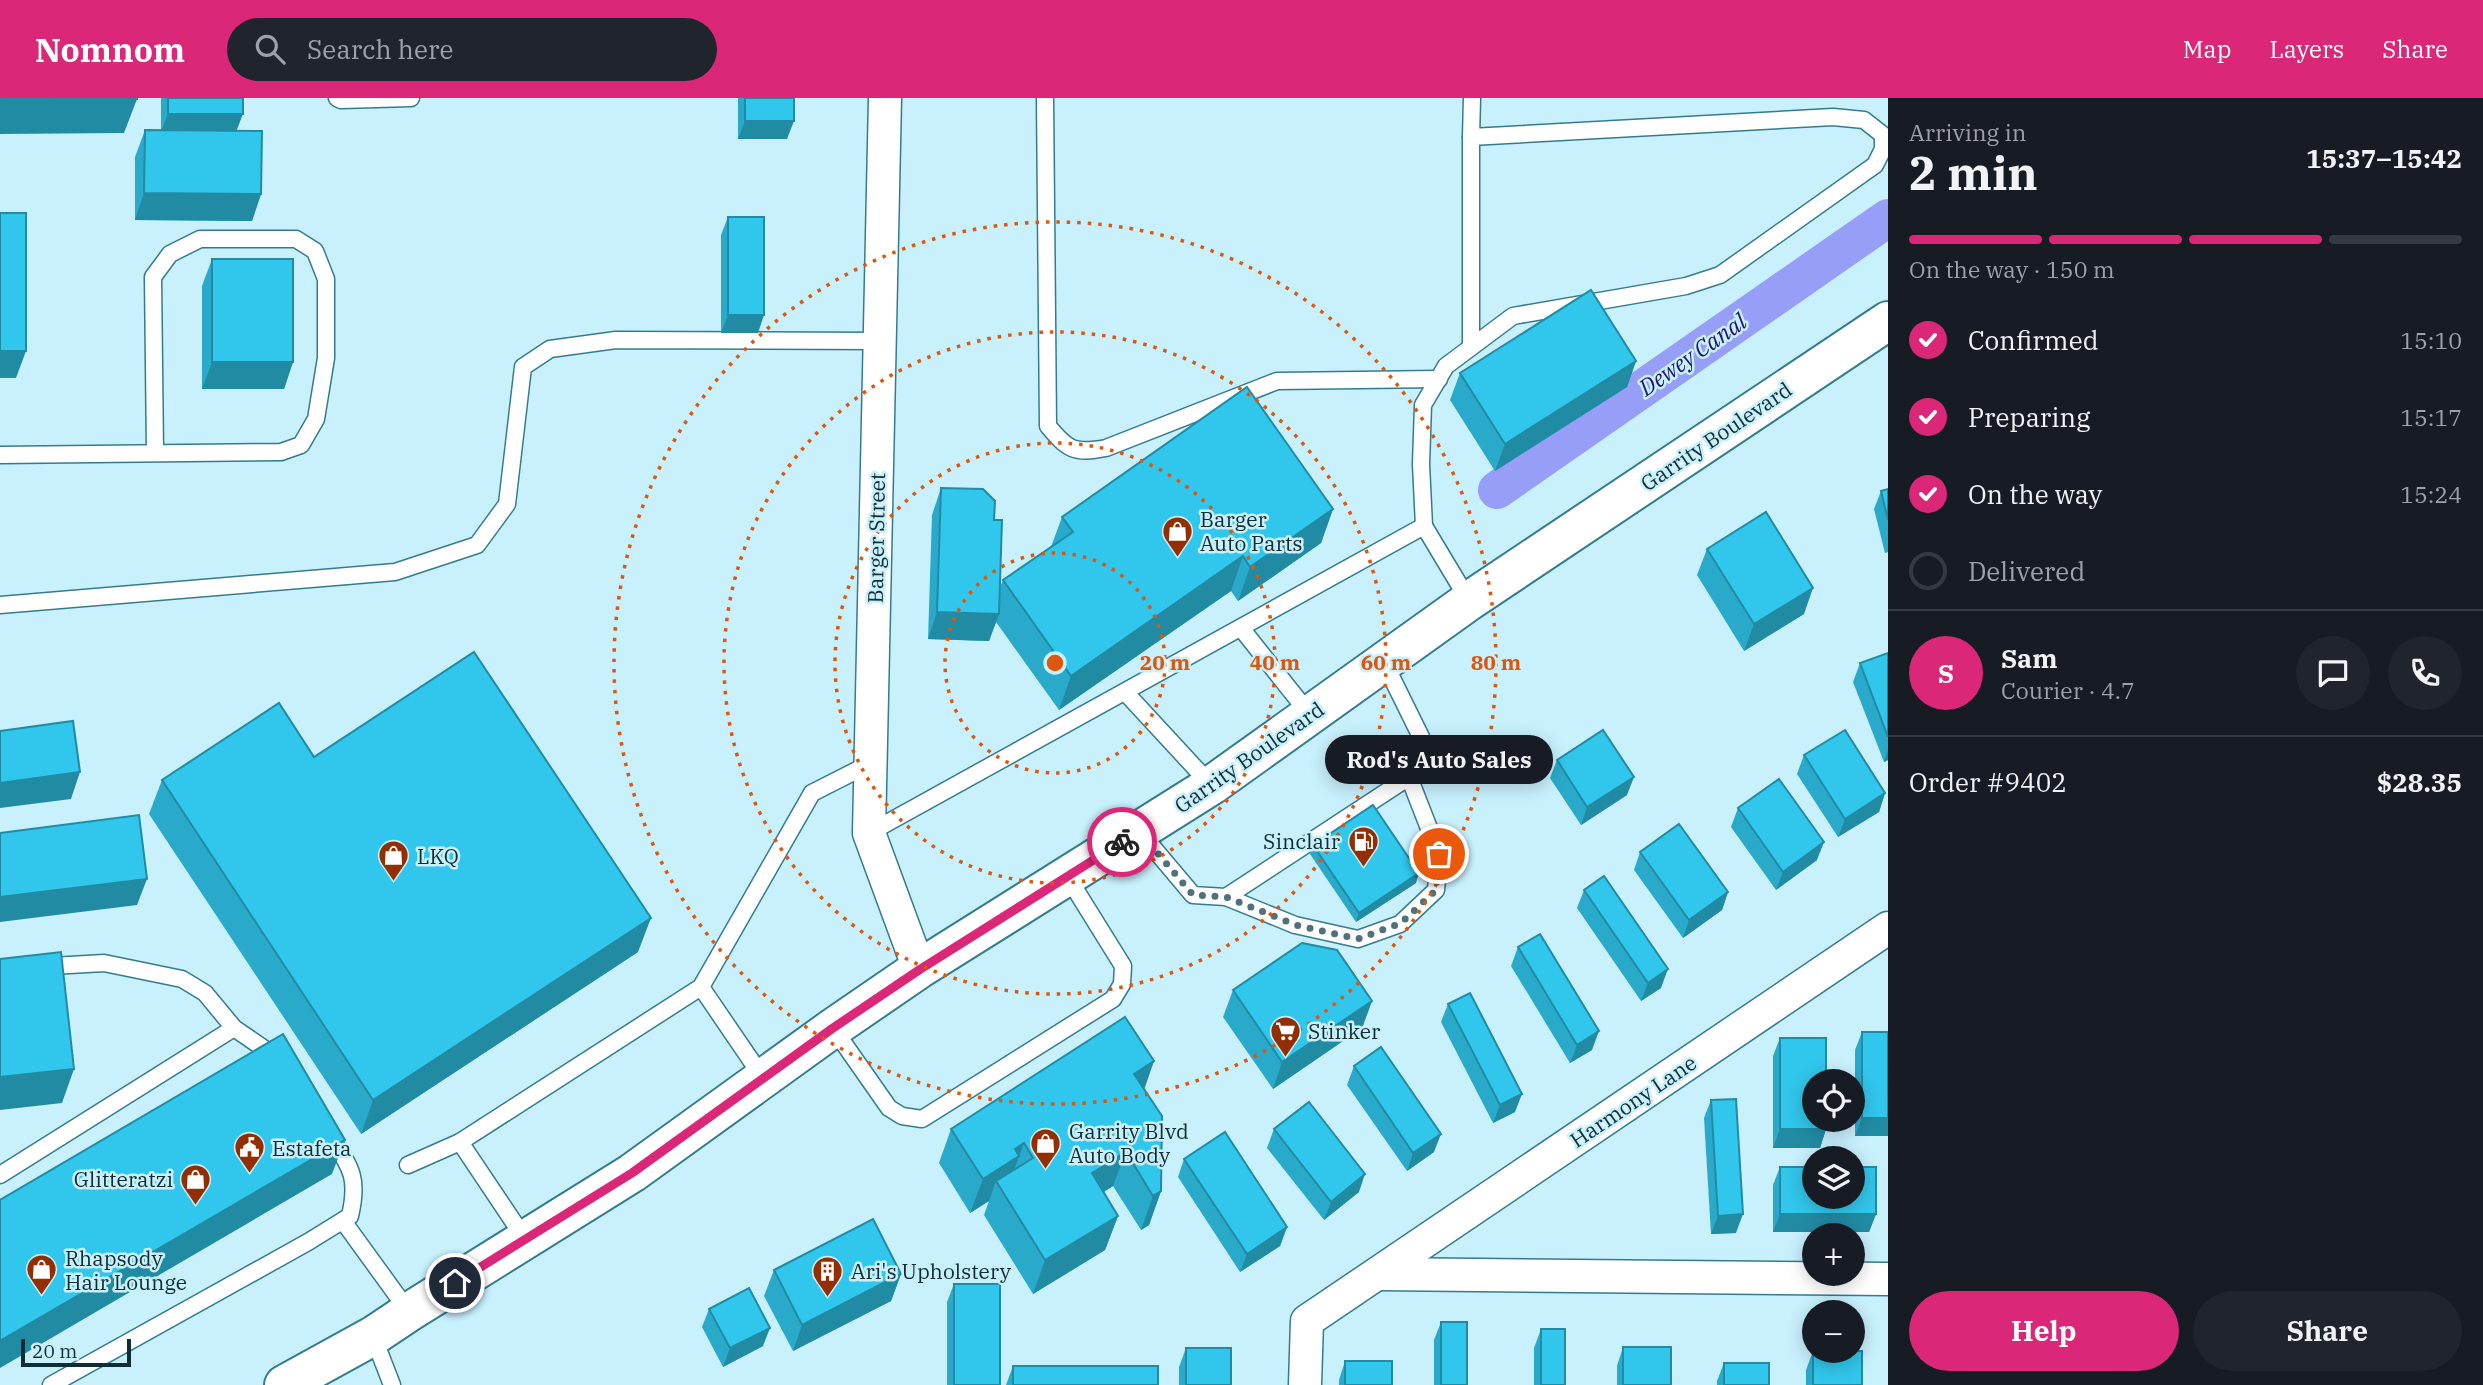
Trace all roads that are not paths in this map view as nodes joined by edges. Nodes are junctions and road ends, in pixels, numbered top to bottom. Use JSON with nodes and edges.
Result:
{"nodes":[{"id":1,"x":337,"y":98,"type":"edge"},
{"id":2,"x":411,"y":98,"type":"edge"},
{"id":3,"x":885,"y":98,"type":"edge"},
{"id":4,"x":1045,"y":98,"type":"edge"},
{"id":5,"x":1472,"y":98,"type":"edge"},
{"id":6,"x":1471,"y":137,"type":"junction"},
{"id":7,"x":1888,"y":321,"type":"edge"},
{"id":8,"x":880,"y":341,"type":"junction"},
{"id":9,"x":1471,"y":348,"type":"junction"},
{"id":10,"x":1439,"y":379,"type":"junction"},
{"id":11,"x":156,"y":453,"type":"junction"},
{"id":12,"x":0,"y":454,"type":"edge"},
{"id":13,"x":1424,"y":526,"type":"junction"},
{"id":14,"x":1469,"y":601,"type":"junction"},
{"id":15,"x":0,"y":605,"type":"edge"},
{"id":16,"x":1241,"y":628,"type":"junction"},
{"id":17,"x":1384,"y":662,"type":"junction"},
{"id":18,"x":1125,"y":692,"type":"junction"},
{"id":19,"x":1310,"y":715,"type":"junction"},
{"id":20,"x":871,"y":763,"type":"junction"},
{"id":21,"x":1409,"y":777,"type":"junction"},
{"id":22,"x":1212,"y":785,"type":"junction"},
{"id":23,"x":1139,"y":831,"type":"junction"},
{"id":24,"x":869,"y":833,"type":"junction"},
{"id":25,"x":1067,"y":876,"type":"junction"},
{"id":26,"x":1226,"y":897,"type":"junction"},
{"id":27,"x":1888,"y":928,"type":"edge"},
{"id":28,"x":0,"y":969,"type":"edge"},
{"id":29,"x":919,"y":970,"type":"junction"},
{"id":30,"x":701,"y":987,"type":"junction"},
{"id":31,"x":234,"y":1028,"type":"junction"},
{"id":32,"x":833,"y":1028,"type":"junction"},
{"id":33,"x":287,"y":1071,"type":"edge"},
{"id":34,"x":763,"y":1078,"type":"junction"},
{"id":35,"x":323,"y":1125,"type":"edge"},
{"id":36,"x":460,"y":1142,"type":"junction"},
{"id":37,"x":408,"y":1165,"type":"dead end"},
{"id":38,"x":0,"y":1175,"type":"edge"},
{"id":39,"x":343,"y":1221,"type":"junction"},
{"id":40,"x":525,"y":1239,"type":"junction"},
{"id":41,"x":1378,"y":1274,"type":"junction"},
{"id":42,"x":1888,"y":1279,"type":"edge"},
{"id":43,"x":409,"y":1312,"type":"junction"},
{"id":44,"x":373,"y":1336,"type":"junction"},
{"id":45,"x":51,"y":1385,"type":"edge"},
{"id":46,"x":284,"y":1385,"type":"edge"},
{"id":47,"x":392,"y":1385,"type":"edge"},
{"id":48,"x":1305,"y":1385,"type":"edge"}],
"edges":[{"from":1,"to":2,"type":"lane"},
{"from":3,"to":8,"type":"street","name":"Barger Street"},
{"from":4,"to":10,"type":"lane"},
{"from":5,"to":6,"type":"lane"},
{"from":6,"to":9,"type":"lane"},
{"from":6,"to":9,"type":"lane"},
{"from":7,"to":14,"type":"main road","name":"Garrity Boulevard"},
{"from":8,"to":15,"type":"lane"},
{"from":8,"to":20,"type":"street","name":"Barger Street"},
{"from":9,"to":10,"type":"lane"},
{"from":10,"to":13,"type":"lane"},
{"from":11,"to":11,"type":"lane"},
{"from":11,"to":12,"type":"lane"},
{"from":13,"to":14,"type":"lane"},
{"from":13,"to":16,"type":"lane"},
{"from":14,"to":17,"type":"main road","name":"Garrity Boulevard"},
{"from":16,"to":18,"type":"lane"},
{"from":16,"to":19,"type":"lane"},
{"from":17,"to":19,"type":"main road","name":"Garrity Boulevard"},
{"from":17,"to":21,"type":"lane"},
{"from":18,"to":22,"type":"lane"},
{"from":18,"to":24,"type":"lane"},
{"from":19,"to":22,"type":"main road","name":"Garrity Boulevard"},
{"from":20,"to":24,"type":"street","name":"Barger Street"},
{"from":20,"to":30,"type":"lane"},
{"from":21,"to":26,"type":"lane"},
{"from":21,"to":26,"type":"lane"},
{"from":22,"to":23,"type":"main road","name":"Garrity Boulevard"},
{"from":23,"to":25,"type":"main road","name":"Garrity Boulevard"},
{"from":23,"to":26,"type":"lane"},
{"from":24,"to":29,"type":"street","name":"Barger Street"},
{"from":25,"to":29,"type":"main road","name":"Garrity Boulevard"},
{"from":25,"to":32,"type":"lane"},
{"from":27,"to":41,"type":"street","name":"Harmony Lane"},
{"from":28,"to":31,"type":"lane"},
{"from":29,"to":32,"type":"main road","name":"Garrity Boulevard"},
{"from":30,"to":34,"type":"lane"},
{"from":30,"to":36,"type":"lane"},
{"from":31,"to":33,"type":"lane"},
{"from":31,"to":38,"type":"lane"},
{"from":32,"to":34,"type":"main road","name":"Garrity Boulevard"},
{"from":34,"to":40,"type":"main road","name":"Garrity Boulevard"},
{"from":35,"to":39,"type":"lane"},
{"from":36,"to":37,"type":"lane"},
{"from":36,"to":40,"type":"lane"},
{"from":39,"to":43,"type":"lane"},
{"from":39,"to":45,"type":"lane"},
{"from":40,"to":43,"type":"main road","name":"Garrity Boulevard"},
{"from":41,"to":42,"type":"street"},
{"from":41,"to":48,"type":"street","name":"Harmony Lane"},
{"from":43,"to":44,"type":"main road","name":"Garrity Boulevard"},
{"from":44,"to":46,"type":"main road","name":"Garrity Boulevard"},
{"from":44,"to":47,"type":"lane"}]}
